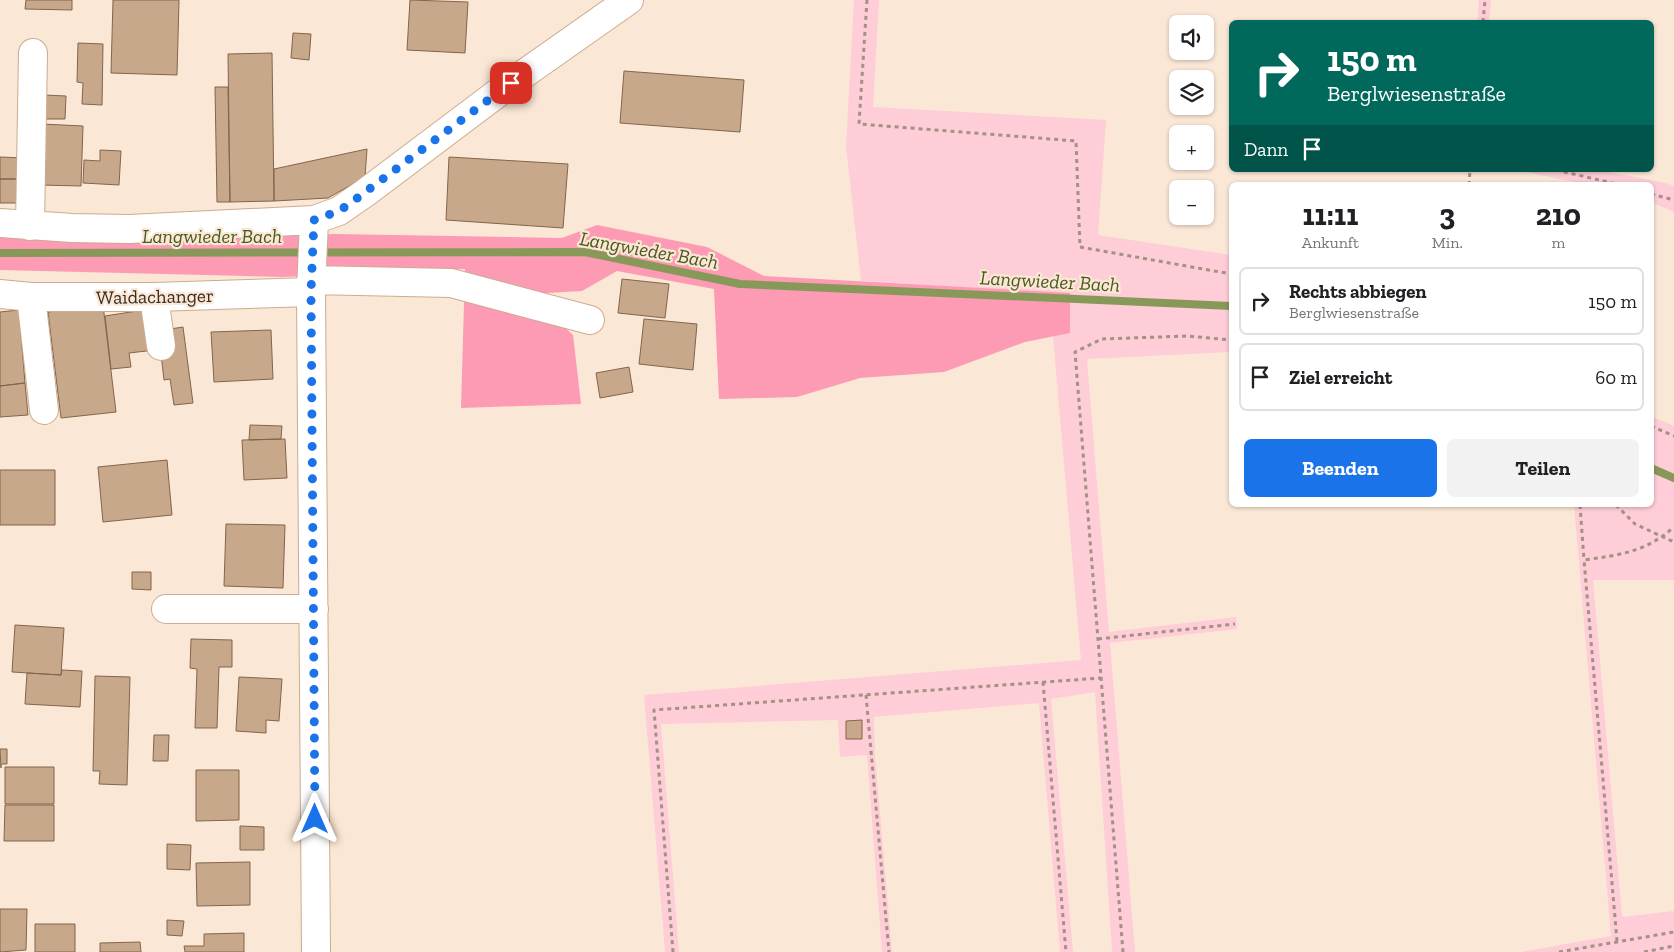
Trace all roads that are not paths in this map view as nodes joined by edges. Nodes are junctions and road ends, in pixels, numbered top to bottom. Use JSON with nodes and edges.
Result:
{"nodes":[{"id":1,"x":629,"y":0,"type":"edge"},
{"id":2,"x":34,"y":52,"type":"dead end"},
{"id":3,"x":0,"y":223,"type":"edge"},
{"id":4,"x":30,"y":226,"type":"junction"},
{"id":5,"x":314,"y":226,"type":"junction"},
{"id":6,"x":311,"y":286,"type":"junction"},
{"id":7,"x":0,"y":294,"type":"edge"},
{"id":8,"x":31,"y":297,"type":"junction"},
{"id":9,"x":154,"y":297,"type":"junction"},
{"id":10,"x":590,"y":320,"type":"dead end"},
{"id":11,"x":161,"y":346,"type":"dead end"},
{"id":12,"x":44,"y":410,"type":"dead end"},
{"id":13,"x":166,"y":609,"type":"dead end"},
{"id":14,"x":314,"y":609,"type":"junction"},
{"id":15,"x":316,"y":952,"type":"edge"}],
"edges":[{"from":1,"to":5,"type":"street"},
{"from":2,"to":4,"type":"street"},
{"from":3,"to":4,"type":"street"},
{"from":4,"to":5,"type":"street"},
{"from":5,"to":6,"type":"street"},
{"from":6,"to":9,"type":"street","name":"Waidachanger"},
{"from":6,"to":10,"type":"street","name":"Waidachanger"},
{"from":6,"to":14,"type":"street"},
{"from":7,"to":8,"type":"street","name":"Waidachanger"},
{"from":8,"to":9,"type":"street","name":"Waidachanger"},
{"from":8,"to":12,"type":"street"},
{"from":9,"to":11,"type":"street"},
{"from":13,"to":14,"type":"street"},
{"from":14,"to":15,"type":"street"}]}
